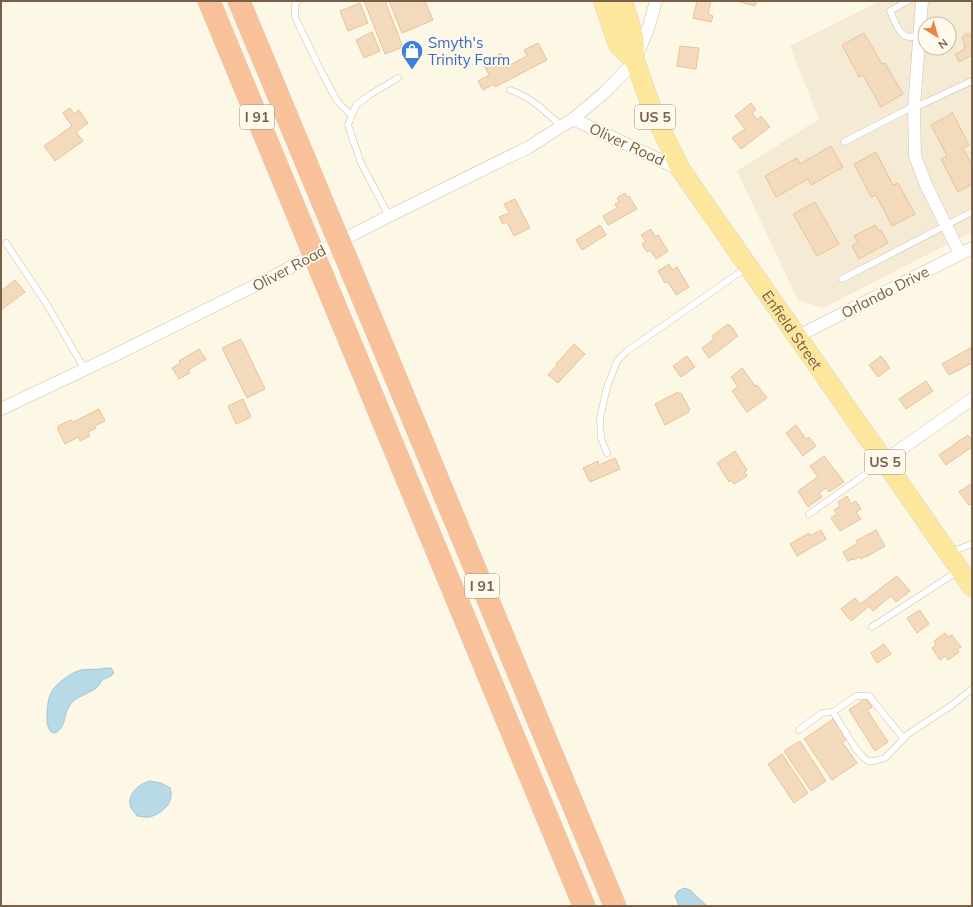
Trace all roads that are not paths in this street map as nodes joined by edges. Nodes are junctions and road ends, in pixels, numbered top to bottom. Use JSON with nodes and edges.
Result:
{"nodes":[{"id":1,"x":209,"y":1,"type":"edge"},
{"id":2,"x":239,"y":1,"type":"edge"},
{"id":3,"x":298,"y":1,"type":"edge"},
{"id":4,"x":603,"y":1,"type":"edge"},
{"id":5,"x":623,"y":1,"type":"edge"},
{"id":6,"x":656,"y":1,"type":"edge"},
{"id":7,"x":908,"y":1,"type":"edge"},
{"id":8,"x":922,"y":1,"type":"edge"},
{"id":9,"x":921,"y":16,"type":"edge"},
{"id":10,"x":917,"y":36,"type":"edge"},
{"id":11,"x":918,"y":56,"type":"edge"},
{"id":12,"x":635,"y":61,"type":"junction"},
{"id":13,"x":398,"y":78,"type":"dead end"},
{"id":14,"x":972,"y":81,"type":"edge"},
{"id":15,"x":510,"y":90,"type":"dead end"},
{"id":16,"x":914,"y":107,"type":"junction"},
{"id":17,"x":351,"y":115,"type":"junction"},
{"id":18,"x":573,"y":119,"type":"junction"},
{"id":19,"x":562,"y":126,"type":"junction"},
{"id":20,"x":844,"y":142,"type":"dead end"},
{"id":21,"x":681,"y":170,"type":"junction"},
{"id":22,"x":972,"y":212,"type":"edge"},
{"id":23,"x":389,"y":216,"type":"junction"},
{"id":24,"x":946,"y":226,"type":"junction"},
{"id":25,"x":6,"y":243,"type":"dead end"},
{"id":26,"x":972,"y":248,"type":"edge"},
{"id":27,"x":960,"y":254,"type":"junction"},
{"id":28,"x":749,"y":266,"type":"junction"},
{"id":29,"x":842,"y":279,"type":"dead end"},
{"id":30,"x":798,"y":336,"type":"junction"},
{"id":31,"x":85,"y":370,"type":"junction"},
{"id":32,"x":972,"y":399,"type":"edge"},
{"id":33,"x":1,"y":409,"type":"edge"},
{"id":34,"x":607,"y":453,"type":"dead end"},
{"id":35,"x":884,"y":461,"type":"junction"},
{"id":36,"x":809,"y":514,"type":"dead end"},
{"id":37,"x":972,"y":544,"type":"edge"},
{"id":38,"x":948,"y":553,"type":"junction"},
{"id":39,"x":960,"y":570,"type":"junction"},
{"id":40,"x":972,"y":587,"type":"edge"},
{"id":41,"x":872,"y":627,"type":"dead end"},
{"id":42,"x":972,"y":689,"type":"edge"},
{"id":43,"x":833,"y":712,"type":"junction"},
{"id":44,"x":799,"y":730,"type":"dead end"},
{"id":45,"x":904,"y":739,"type":"junction"},
{"id":46,"x":584,"y":906,"type":"edge"},
{"id":47,"x":615,"y":906,"type":"edge"}],
"edges":[{"from":1,"to":46,"type":"highway","number":"I 91","bridge":true},
{"from":2,"to":47,"type":"highway","number":"I 91","bridge":true},
{"from":3,"to":17,"type":"lane"},
{"from":4,"to":12,"type":"main road","number":"US 5"},
{"from":5,"to":12,"type":"main road","number":"US 5"},
{"from":6,"to":12,"type":"street"},
{"from":7,"to":10,"type":"lane"},
{"from":8,"to":9,"type":"street"},
{"from":11,"to":16,"type":"street"},
{"from":12,"to":18,"type":"street","name":"Oliver Road"},
{"from":12,"to":21,"type":"main road","name":"Enfield Street","number":"US 5"},
{"from":13,"to":17,"type":"lane"},
{"from":14,"to":16,"type":"lane"},
{"from":15,"to":19,"type":"lane"},
{"from":16,"to":20,"type":"lane"},
{"from":16,"to":24,"type":"street"},
{"from":17,"to":23,"type":"lane"},
{"from":18,"to":19,"type":"street","name":"Oliver Road"},
{"from":18,"to":21,"type":"street","name":"Oliver Road"},
{"from":19,"to":23,"type":"street","name":"Oliver Road"},
{"from":21,"to":28,"type":"main road","name":"Enfield Street","number":"US 5"},
{"from":22,"to":24,"type":"lane"},
{"from":23,"to":31,"type":"street","name":"Oliver Road"},
{"from":24,"to":27,"type":"street"},
{"from":24,"to":29,"type":"lane"},
{"from":25,"to":31,"type":"lane"},
{"from":26,"to":27,"type":"street","name":"Orlando Drive"},
{"from":27,"to":30,"type":"street","name":"Orlando Drive"},
{"from":28,"to":30,"type":"main road","name":"Enfield Street","number":"US 5"},
{"from":28,"to":34,"type":"lane"},
{"from":30,"to":35,"type":"main road","name":"Enfield Street","number":"US 5"},
{"from":31,"to":33,"type":"street","name":"Oliver Road"},
{"from":32,"to":35,"type":"street"},
{"from":35,"to":36,"type":"lane"},
{"from":35,"to":38,"type":"main road","name":"Enfield Street","number":"US 5"},
{"from":37,"to":38,"type":"lane"},
{"from":38,"to":39,"type":"main road","name":"Enfield Street","number":"US 5"},
{"from":39,"to":40,"type":"main road","name":"Enfield Street","number":"US 5"},
{"from":39,"to":41,"type":"lane"},
{"from":42,"to":45,"type":"lane"},
{"from":43,"to":44,"type":"lane"},
{"from":43,"to":45,"type":"lane"},
{"from":43,"to":45,"type":"lane"}]}
